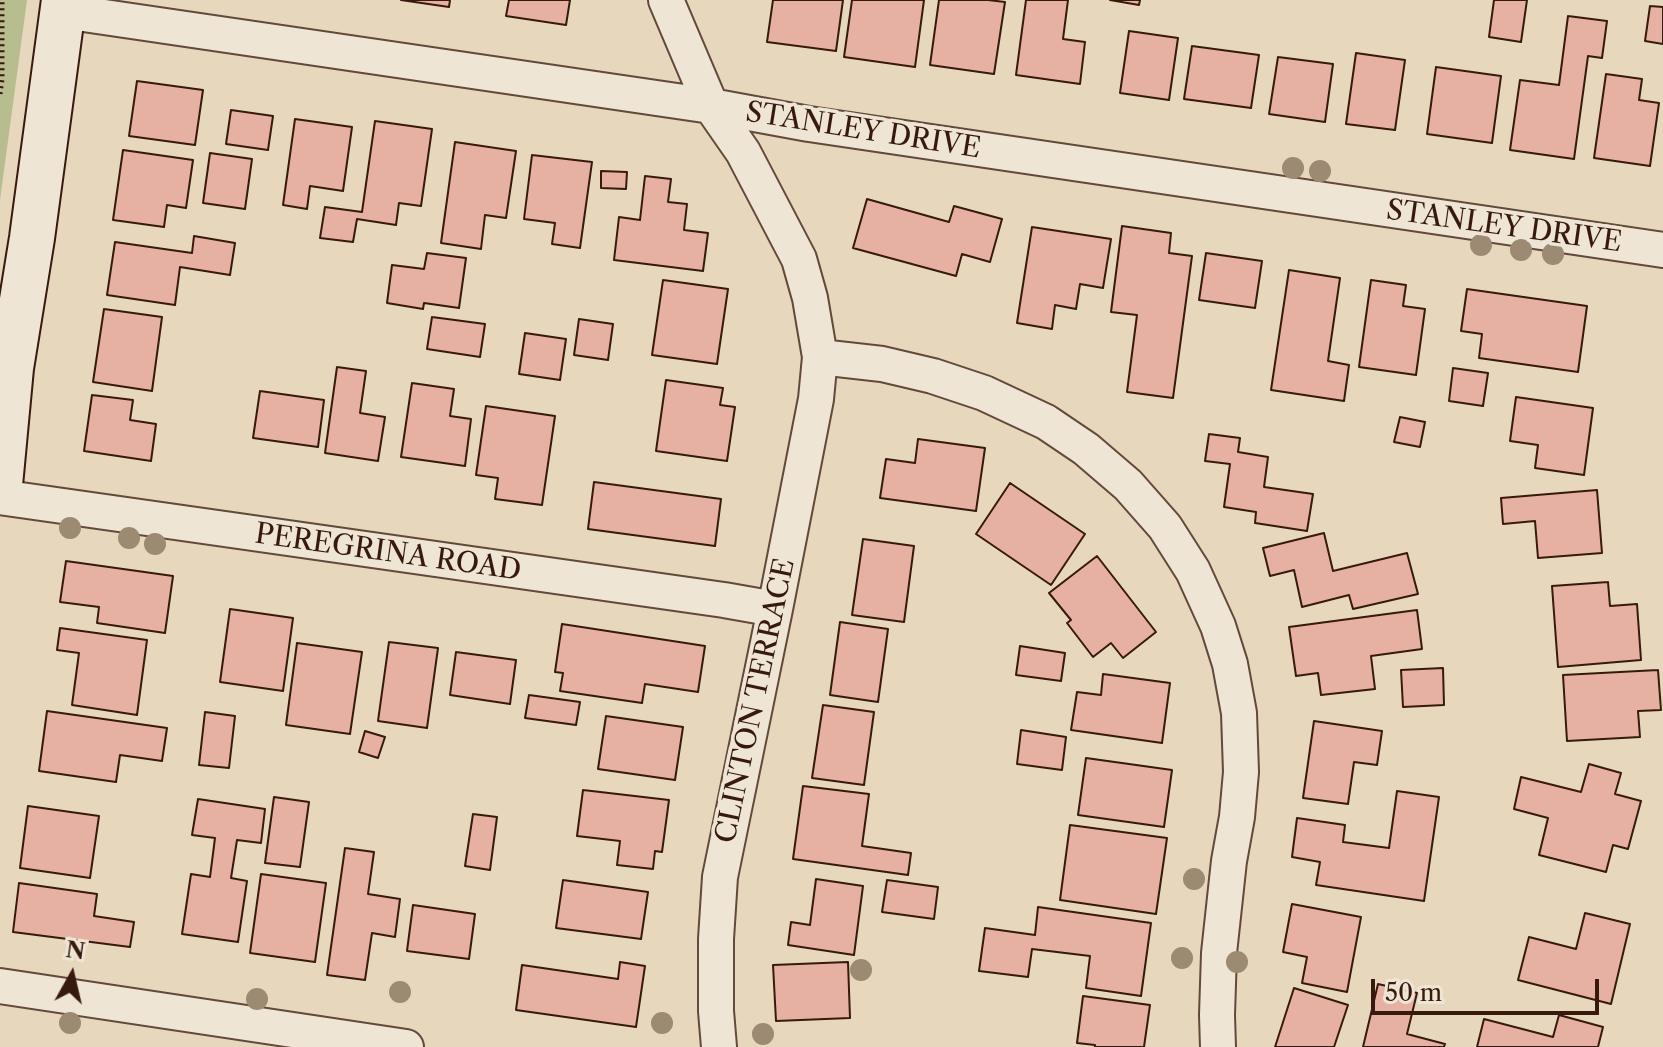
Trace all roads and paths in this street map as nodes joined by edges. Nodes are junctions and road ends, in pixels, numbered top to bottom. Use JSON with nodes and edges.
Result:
{"nodes":[{"id":1,"x":2,"y":0,"type":"edge"},
{"id":2,"x":666,"y":0,"type":"edge"},
{"id":3,"x":64,"y":5,"type":"edge"},
{"id":4,"x":0,"y":94,"type":"edge"},
{"id":5,"x":711,"y":106,"type":"junction"},
{"id":6,"x":1663,"y":250,"type":"edge"},
{"id":7,"x":820,"y":357,"type":"junction"},
{"id":8,"x":0,"y":485,"type":"edge"},
{"id":9,"x":0,"y":497,"type":"edge"},
{"id":10,"x":775,"y":609,"type":"junction"},
{"id":11,"x":0,"y":986,"type":"edge"},
{"id":12,"x":406,"y":1047,"type":"edge"},
{"id":13,"x":719,"y":1047,"type":"edge"},
{"id":14,"x":1218,"y":1047,"type":"edge"}],
"edges":[{"from":1,"to":4,"type":"path"},
{"from":2,"to":5,"type":"street","name":"CLINTON TERRACE"},
{"from":3,"to":5,"type":"street","name":"STANLEY DRIVE"},
{"from":3,"to":8,"type":"main road"},
{"from":5,"to":6,"type":"street","name":"STANLEY DRIVE"},
{"from":5,"to":7,"type":"street","name":"CLINTON TERRACE"},
{"from":7,"to":10,"type":"street","name":"CLINTON TERRACE"},
{"from":7,"to":14,"type":"street"},
{"from":9,"to":10,"type":"street","name":"PEREGRINA ROAD"},
{"from":10,"to":13,"type":"street","name":"CLINTON TERRACE"},
{"from":11,"to":12,"type":"street"}]}
